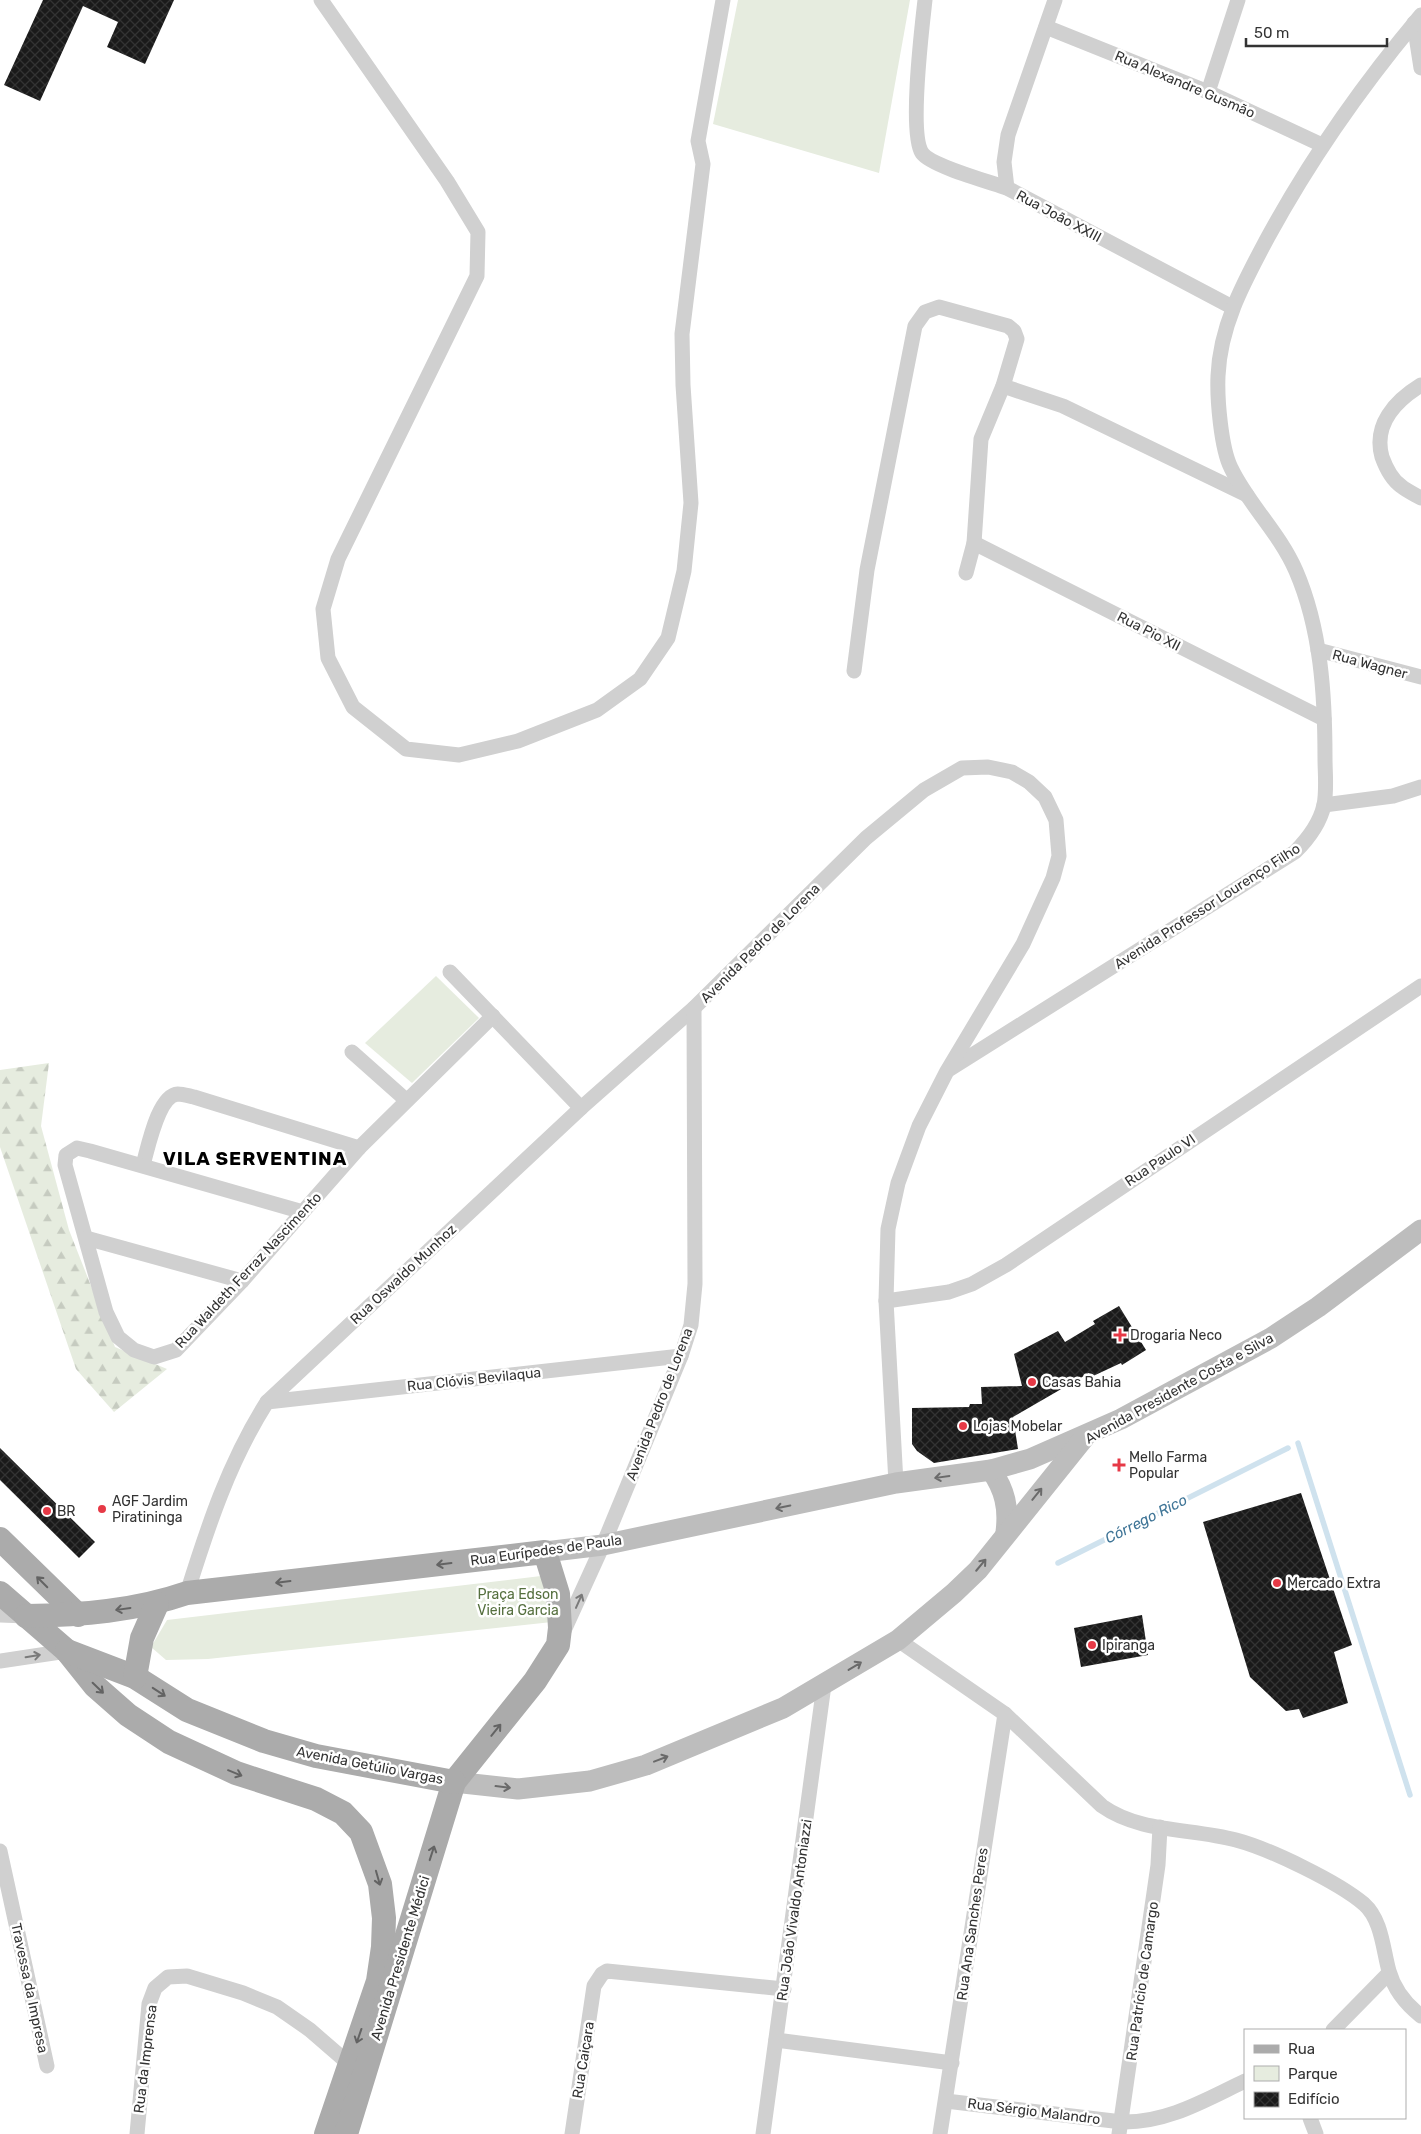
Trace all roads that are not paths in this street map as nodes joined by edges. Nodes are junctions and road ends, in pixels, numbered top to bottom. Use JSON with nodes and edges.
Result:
{"nodes":[{"id":1,"x":321,"y":0,"type":"edge"},
{"id":2,"x":723,"y":0,"type":"edge"},
{"id":3,"x":926,"y":0,"type":"edge"},
{"id":4,"x":1055,"y":0,"type":"edge"},
{"id":5,"x":1238,"y":0,"type":"edge"},
{"id":6,"x":1418,"y":19,"type":"edge"},
{"id":7,"x":1046,"y":27,"type":"junction"},
{"id":8,"x":1421,"y":68,"type":"edge"},
{"id":9,"x":1208,"y":92,"type":"junction"},
{"id":10,"x":1322,"y":145,"type":"junction"},
{"id":11,"x":1007,"y":188,"type":"junction"},
{"id":12,"x":1232,"y":307,"type":"junction"},
{"id":13,"x":1421,"y":385,"type":"edge"},
{"id":14,"x":1002,"y":386,"type":"junction"},
{"id":15,"x":1248,"y":495,"type":"junction"},
{"id":16,"x":1421,"y":498,"type":"edge"},
{"id":17,"x":974,"y":543,"type":"junction"},
{"id":18,"x":966,"y":573,"type":"dead end"},
{"id":19,"x":1318,"y":650,"type":"junction"},
{"id":20,"x":854,"y":671,"type":"dead end"},
{"id":21,"x":1421,"y":678,"type":"edge"},
{"id":22,"x":1324,"y":719,"type":"junction"},
{"id":23,"x":1421,"y":787,"type":"edge"},
{"id":24,"x":1324,"y":805,"type":"junction"},
{"id":25,"x":450,"y":972,"type":"dead end"},
{"id":26,"x":1421,"y":986,"type":"edge"},
{"id":27,"x":694,"y":1008,"type":"junction"},
{"id":28,"x":493,"y":1016,"type":"junction"},
{"id":29,"x":352,"y":1052,"type":"dead end"},
{"id":30,"x":947,"y":1072,"type":"junction"},
{"id":31,"x":406,"y":1100,"type":"junction"},
{"id":32,"x":582,"y":1108,"type":"junction"},
{"id":33,"x":358,"y":1148,"type":"junction"},
{"id":34,"x":143,"y":1164,"type":"junction"},
{"id":35,"x":303,"y":1212,"type":"junction"},
{"id":36,"x":1421,"y":1230,"type":"edge"},
{"id":37,"x":86,"y":1238,"type":"junction"},
{"id":38,"x":242,"y":1280,"type":"junction"},
{"id":39,"x":886,"y":1301,"type":"junction"},
{"id":40,"x":681,"y":1356,"type":"junction"},
{"id":41,"x":267,"y":1402,"type":"junction"},
{"id":42,"x":1085,"y":1436,"type":"junction"},
{"id":43,"x":990,"y":1470,"type":"junction"},
{"id":44,"x":896,"y":1483,"type":"junction"},
{"id":45,"x":1006,"y":1532,"type":"junction"},
{"id":46,"x":0,"y":1540,"type":"edge"},
{"id":47,"x":603,"y":1545,"type":"junction"},
{"id":48,"x":545,"y":1552,"type":"junction"},
{"id":49,"x":0,"y":1593,"type":"edge"},
{"id":50,"x":187,"y":1593,"type":"junction"},
{"id":51,"x":157,"y":1604,"type":"junction"},
{"id":52,"x":0,"y":1615,"type":"edge"},
{"id":53,"x":26,"y":1616,"type":"junction"},
{"id":54,"x":78,"y":1616,"type":"junction"},
{"id":55,"x":898,"y":1640,"type":"junction"},
{"id":56,"x":558,"y":1644,"type":"junction"},
{"id":57,"x":67,"y":1650,"type":"junction"},
{"id":58,"x":0,"y":1661,"type":"edge"},
{"id":59,"x":135,"y":1677,"type":"junction"},
{"id":60,"x":824,"y":1685,"type":"junction"},
{"id":61,"x":1005,"y":1714,"type":"junction"},
{"id":62,"x":454,"y":1782,"type":"junction"},
{"id":63,"x":1160,"y":1827,"type":"junction"},
{"id":64,"x":361,"y":1832,"type":"joint"},
{"id":65,"x":0,"y":1851,"type":"edge"},
{"id":66,"x":1389,"y":1973,"type":"junction"},
{"id":67,"x":784,"y":1989,"type":"junction"},
{"id":68,"x":1421,"y":2016,"type":"edge"},
{"id":69,"x":1334,"y":2029,"type":"edge"},
{"id":70,"x":776,"y":2040,"type":"junction"},
{"id":71,"x":952,"y":2064,"type":"junction"},
{"id":72,"x":47,"y":2066,"type":"dead end"},
{"id":73,"x":357,"y":2071,"type":"junction"},
{"id":74,"x":1244,"y":2081,"type":"edge"},
{"id":75,"x":946,"y":2101,"type":"junction"},
{"id":76,"x":1310,"y":2119,"type":"edge"},
{"id":77,"x":1120,"y":2128,"type":"edge"},
{"id":78,"x":137,"y":2134,"type":"edge"},
{"id":79,"x":326,"y":2134,"type":"edge"},
{"id":80,"x":346,"y":2134,"type":"edge"},
{"id":81,"x":572,"y":2134,"type":"edge"},
{"id":82,"x":764,"y":2134,"type":"edge"},
{"id":83,"x":940,"y":2134,"type":"edge"},
{"id":84,"x":1316,"y":2134,"type":"edge"}],
"edges":[{"from":1,"to":2,"type":"street"},
{"from":3,"to":11,"type":"street"},
{"from":4,"to":7,"type":"street","name":"Rua João XXIII"},
{"from":5,"to":9,"type":"street"},
{"from":6,"to":8,"type":"street"},
{"from":6,"to":10,"type":"street","name":"Avenida Professor Lourenço Filho"},
{"from":7,"to":9,"type":"street","name":"Rua Alexandre Gusmão"},
{"from":7,"to":11,"type":"street","name":"Rua João XXIII"},
{"from":9,"to":10,"type":"street","name":"Rua Alexandre Gusmão"},
{"from":10,"to":12,"type":"street","name":"Avenida Professor Lourenço Filho"},
{"from":11,"to":12,"type":"street","name":"Rua João XXIII"},
{"from":12,"to":15,"type":"street","name":"Avenida Professor Lourenço Filho"},
{"from":13,"to":16,"type":"street"},
{"from":14,"to":15,"type":"street"},
{"from":14,"to":17,"type":"street"},
{"from":14,"to":20,"type":"street"},
{"from":15,"to":19,"type":"street","name":"Avenida Professor Lourenço Filho"},
{"from":17,"to":18,"type":"street"},
{"from":17,"to":22,"type":"street","name":"Rua Pio XII"},
{"from":19,"to":21,"type":"street","name":"Rua Wagner"},
{"from":19,"to":22,"type":"street","name":"Avenida Professor Lourenço Filho"},
{"from":22,"to":24,"type":"street","name":"Avenida Professor Lourenço Filho"},
{"from":23,"to":24,"type":"street"},
{"from":24,"to":30,"type":"street","name":"Avenida Professor Lourenço Filho"},
{"from":25,"to":28,"type":"street"},
{"from":26,"to":39,"type":"street","name":"Rua Paulo VI"},
{"from":27,"to":30,"type":"street","name":"Avenida Pedro de Lorena"},
{"from":27,"to":32,"type":"street","name":"Rua Oswaldo Munhoz"},
{"from":27,"to":40,"type":"street","name":"Avenida Pedro de Lorena"},
{"from":28,"to":31,"type":"street","name":"Rua Waldeth Ferraz Nascimento"},
{"from":28,"to":32,"type":"street"},
{"from":29,"to":31,"type":"street"},
{"from":30,"to":39,"type":"street"},
{"from":31,"to":33,"type":"street","name":"Rua Waldeth Ferraz Nascimento"},
{"from":32,"to":41,"type":"street","name":"Rua Oswaldo Munhoz"},
{"from":33,"to":34,"type":"street"},
{"from":33,"to":35,"type":"street","name":"Rua Waldeth Ferraz Nascimento"},
{"from":34,"to":35,"type":"street"},
{"from":34,"to":37,"type":"street","name":"Rua Waldeth Ferraz Nascimento"},
{"from":35,"to":38,"type":"street","name":"Rua Waldeth Ferraz Nascimento"},
{"from":36,"to":42,"type":"street","name":"Avenida Presidente Costa e Silva"},
{"from":37,"to":38,"type":"street"},
{"from":37,"to":38,"type":"street","name":"Rua Waldeth Ferraz Nascimento"},
{"from":39,"to":44,"type":"street"},
{"from":40,"to":41,"type":"street","name":"Rua Clóvis Bevilaqua"},
{"from":40,"to":47,"type":"street","name":"Avenida Pedro de Lorena"},
{"from":41,"to":50,"type":"street","name":"Rua Oswaldo Munhoz"},
{"from":42,"to":43,"type":"street","name":"Rua Eurípedes de Paula"},
{"from":45,"to":42,"type":"street","name":"Avenida Presidente Costa e Silva","one_way":true},
{"from":43,"to":44,"type":"street","name":"Rua Eurípedes de Paula","one_way":true},
{"from":43,"to":45,"type":"street"},
{"from":44,"to":47,"type":"street","name":"Rua Eurípedes de Paula","one_way":true},
{"from":55,"to":45,"type":"street","name":"Avenida Presidente Costa e Silva","one_way":true},
{"from":54,"to":46,"type":"main road","one_way":true},
{"from":47,"to":48,"type":"street","name":"Rua Eurípedes de Paula"},
{"from":56,"to":47,"type":"street","name":"Avenida Pedro de Lorena","one_way":true},
{"from":48,"to":50,"type":"main road","name":"Rua Eurípedes de Paula","one_way":true},
{"from":48,"to":56,"type":"main road","name":"Avenida Pedro de Lorena"},
{"from":49,"to":53,"type":"main road","name":"Avenida Getúlio Vargas"},
{"from":50,"to":51,"type":"main road","name":"Rua Eurípedes de Paula"},
{"from":51,"to":54,"type":"main road","name":"Rua Eurípedes de Paula","one_way":true},
{"from":51,"to":59,"type":"main road"},
{"from":52,"to":53,"type":"street","name":"Rua Eurípedes de Paula"},
{"from":53,"to":54,"type":"main road","name":"Rua Eurípedes de Paula"},
{"from":53,"to":57,"type":"main road","name":"Avenida Getúlio Vargas"},
{"from":60,"to":55,"type":"street","name":"Avenida Presidente Costa e Silva","one_way":true},
{"from":55,"to":61,"type":"street"},
{"from":62,"to":56,"type":"main road","name":"Avenida Pedro de Lorena","one_way":true},
{"from":58,"to":57,"type":"street","one_way":true},
{"from":57,"to":59,"type":"main road","name":"Avenida Getúlio Vargas"},
{"from":57,"to":64,"type":"main road","name":"Avenida Getúlio Vargas","one_way":true},
{"from":59,"to":62,"type":"main road","name":"Avenida Getúlio Vargas","one_way":true},
{"from":62,"to":60,"type":"street","name":"Avenida Presidente Costa e Silva","one_way":true},
{"from":60,"to":67,"type":"street","name":"Rua João Vivaldo Antoniazzi"},
{"from":61,"to":63,"type":"street"},
{"from":61,"to":71,"type":"street","name":"Rua Ana Sanches Peres"},
{"from":73,"to":62,"type":"main road","name":"Avenida Presidente Médici","one_way":true},
{"from":63,"to":66,"type":"street"},
{"from":63,"to":77,"type":"street","name":"Rua Patrício de Camargo"},
{"from":64,"to":73,"type":"main road","name":"Avenida Presidente Médici","one_way":true},
{"from":65,"to":72,"type":"street","name":"Travessa da Impresa"},
{"from":66,"to":68,"type":"street"},
{"from":66,"to":69,"type":"street"},
{"from":67,"to":70,"type":"street","name":"Rua João Vivaldo Antoniazzi"},
{"from":67,"to":81,"type":"street","name":"Rua Caiçara"},
{"from":70,"to":71,"type":"street"},
{"from":70,"to":82,"type":"street","name":"Rua João Vivaldo Antoniazzi"},
{"from":71,"to":75,"type":"street","name":"Rua Ana Sanches Peres"},
{"from":73,"to":78,"type":"street","name":"Rua da Imprensa"},
{"from":73,"to":79,"type":"main road","name":"Avenida Presidente Médici"},
{"from":73,"to":80,"type":"main road","name":"Avenida Presidente Médici"},
{"from":74,"to":77,"type":"street","name":"Rua Sérgio Malandro"},
{"from":75,"to":77,"type":"street","name":"Rua Sérgio Malandro"},
{"from":75,"to":83,"type":"street","name":"Rua Ana Sanches Peres"},
{"from":76,"to":84,"type":"street"}]}
